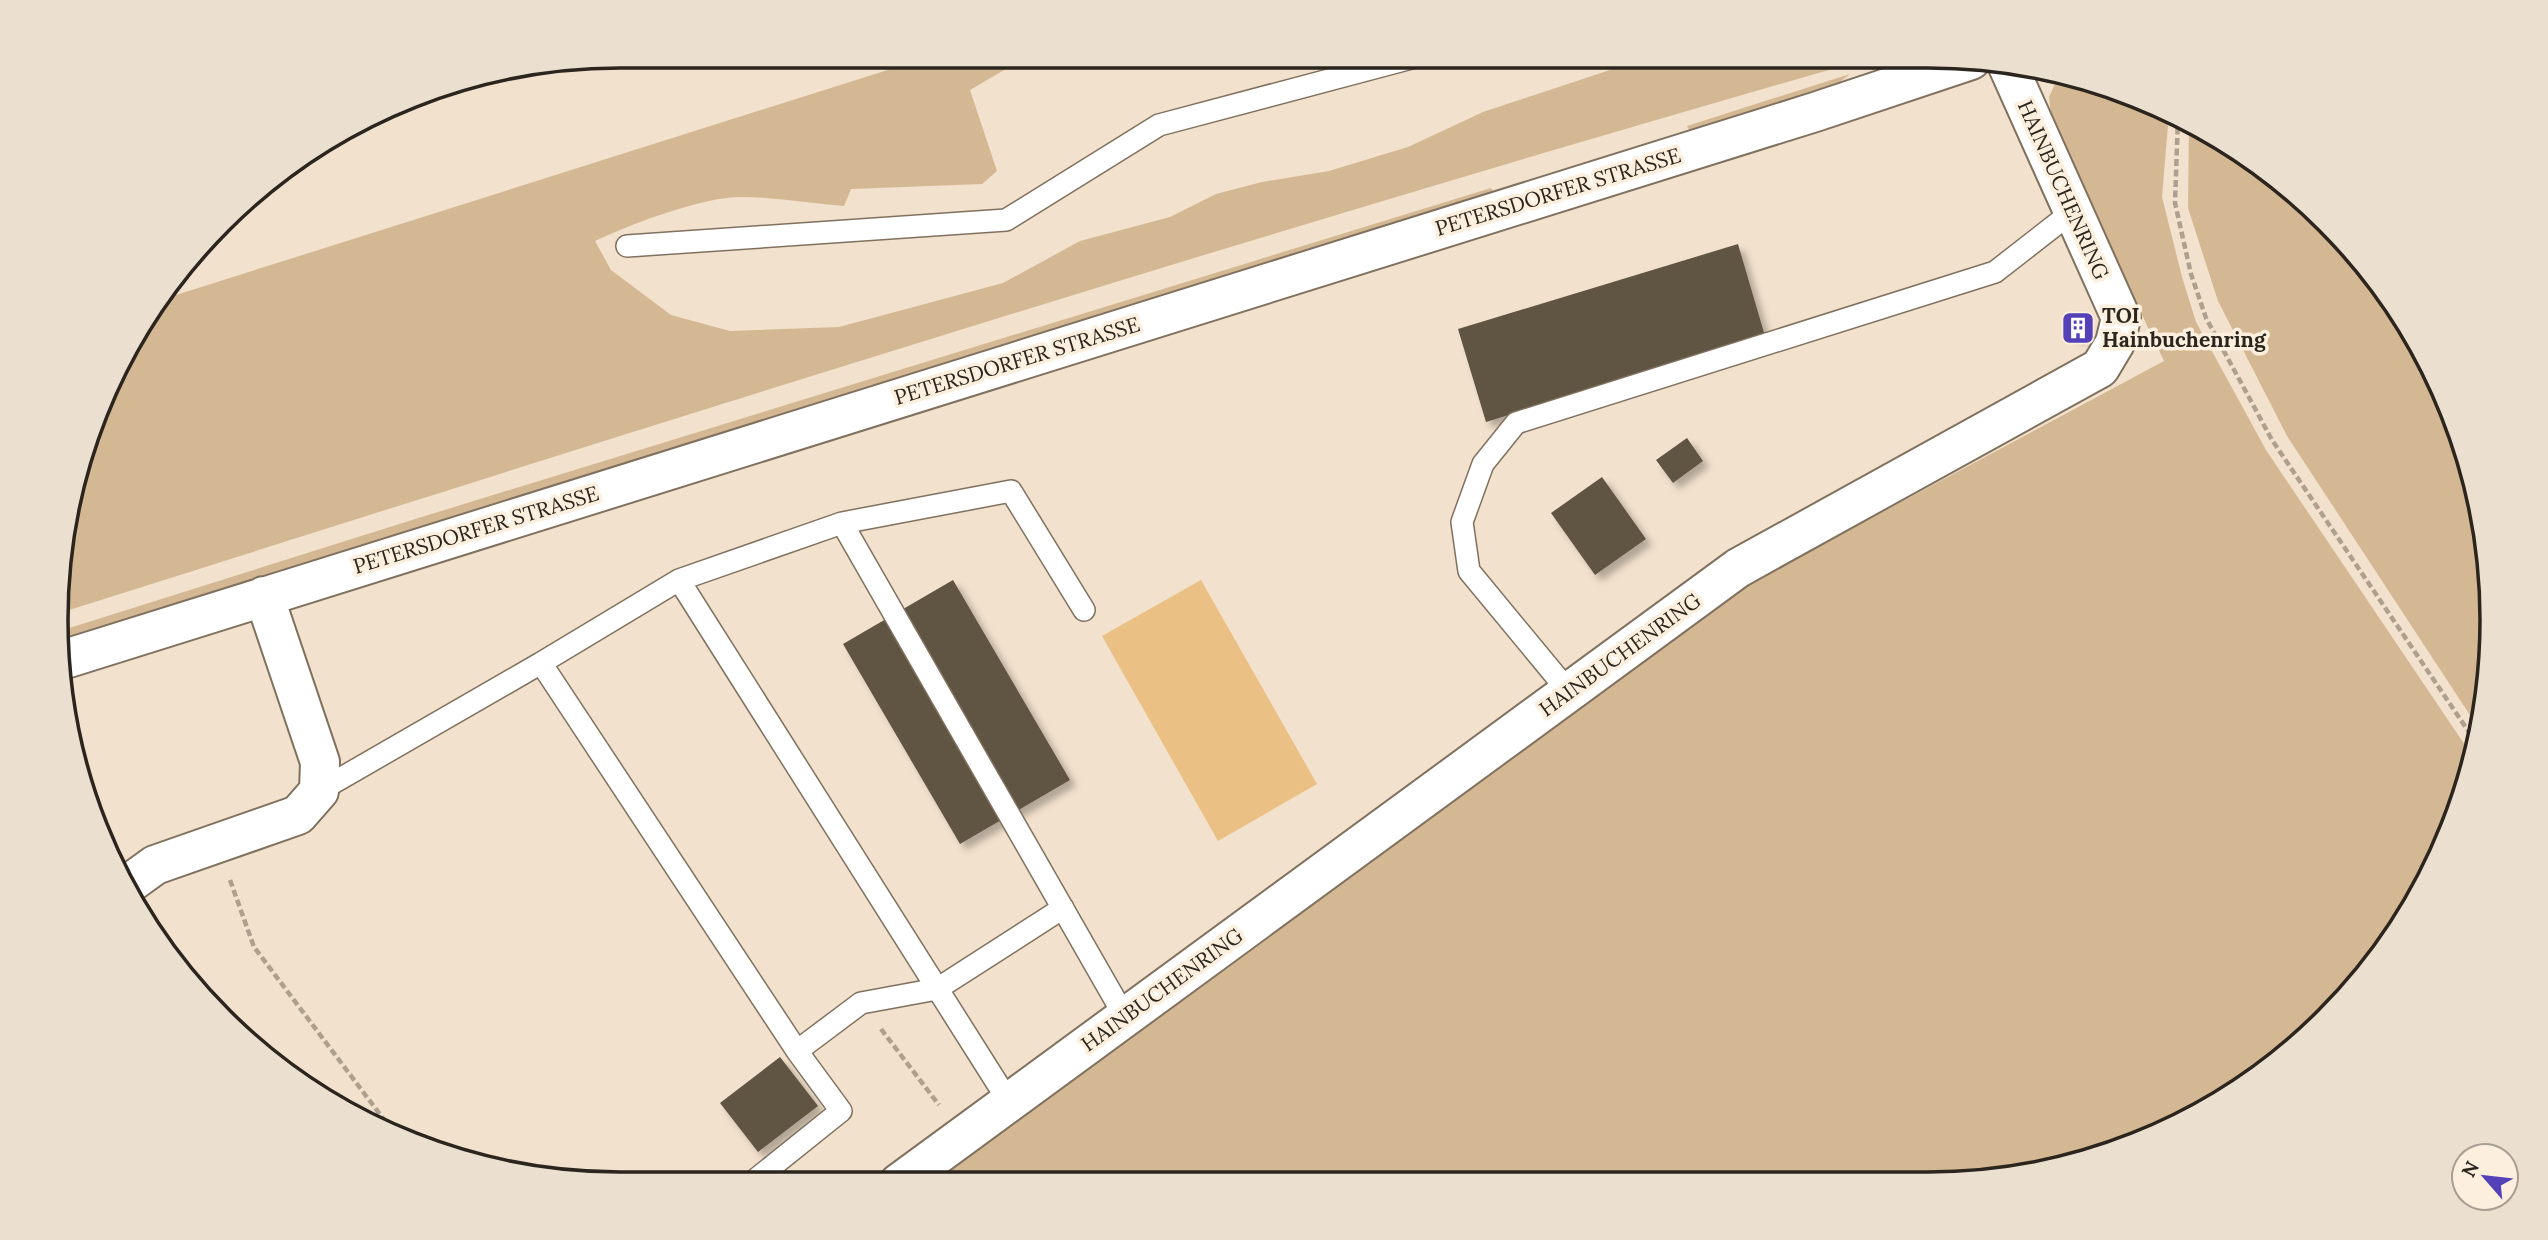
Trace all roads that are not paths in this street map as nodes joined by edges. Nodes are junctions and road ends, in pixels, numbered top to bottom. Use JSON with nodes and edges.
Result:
{"nodes":[{"id":1,"x":1374,"y":68,"type":"edge"},
{"id":2,"x":1936,"y":68,"type":"edge"},
{"id":3,"x":2012,"y":75,"type":"edge"},
{"id":4,"x":2073,"y":212,"type":"junction"},
{"id":5,"x":626,"y":246,"type":"dead end"},
{"id":6,"x":842,"y":523,"type":"junction"},
{"id":7,"x":679,"y":580,"type":"junction"},
{"id":8,"x":264,"y":596,"type":"junction"},
{"id":9,"x":1084,"y":610,"type":"dead end"},
{"id":10,"x":69,"y":658,"type":"edge"},
{"id":11,"x":541,"y":663,"type":"junction"},
{"id":12,"x":1569,"y":692,"type":"junction"},
{"id":13,"x":319,"y":791,"type":"junction"},
{"id":14,"x":134,"y":880,"type":"edge"},
{"id":15,"x":1063,"y":908,"type":"junction"},
{"id":16,"x":937,"y":989,"type":"junction"},
{"id":17,"x":1125,"y":1017,"type":"junction"},
{"id":18,"x":797,"y":1051,"type":"junction"},
{"id":19,"x":1009,"y":1102,"type":"junction"},
{"id":20,"x":765,"y":1172,"type":"edge"},
{"id":21,"x":914,"y":1172,"type":"edge"}],
"edges":[{"from":1,"to":5,"type":"lane"},
{"from":2,"to":8,"type":"street","name":"PETERSDORFER STRASSE"},
{"from":3,"to":4,"type":"street","name":"HAINBUCHENRING"},
{"from":4,"to":12,"type":"street","name":"HAINBUCHENRING"},
{"from":4,"to":12,"type":"lane"},
{"from":6,"to":7,"type":"lane"},
{"from":6,"to":9,"type":"lane"},
{"from":6,"to":15,"type":"lane"},
{"from":7,"to":11,"type":"lane"},
{"from":7,"to":16,"type":"lane"},
{"from":8,"to":10,"type":"street","name":"PETERSDORFER STRASSE"},
{"from":8,"to":13,"type":"street"},
{"from":11,"to":13,"type":"lane"},
{"from":11,"to":18,"type":"lane"},
{"from":12,"to":17,"type":"street","name":"HAINBUCHENRING"},
{"from":13,"to":14,"type":"street"},
{"from":15,"to":16,"type":"lane"},
{"from":15,"to":17,"type":"lane"},
{"from":16,"to":18,"type":"lane"},
{"from":16,"to":19,"type":"lane"},
{"from":17,"to":19,"type":"street","name":"HAINBUCHENRING"},
{"from":18,"to":20,"type":"lane"},
{"from":19,"to":21,"type":"street","name":"HAINBUCHENRING"}]}
